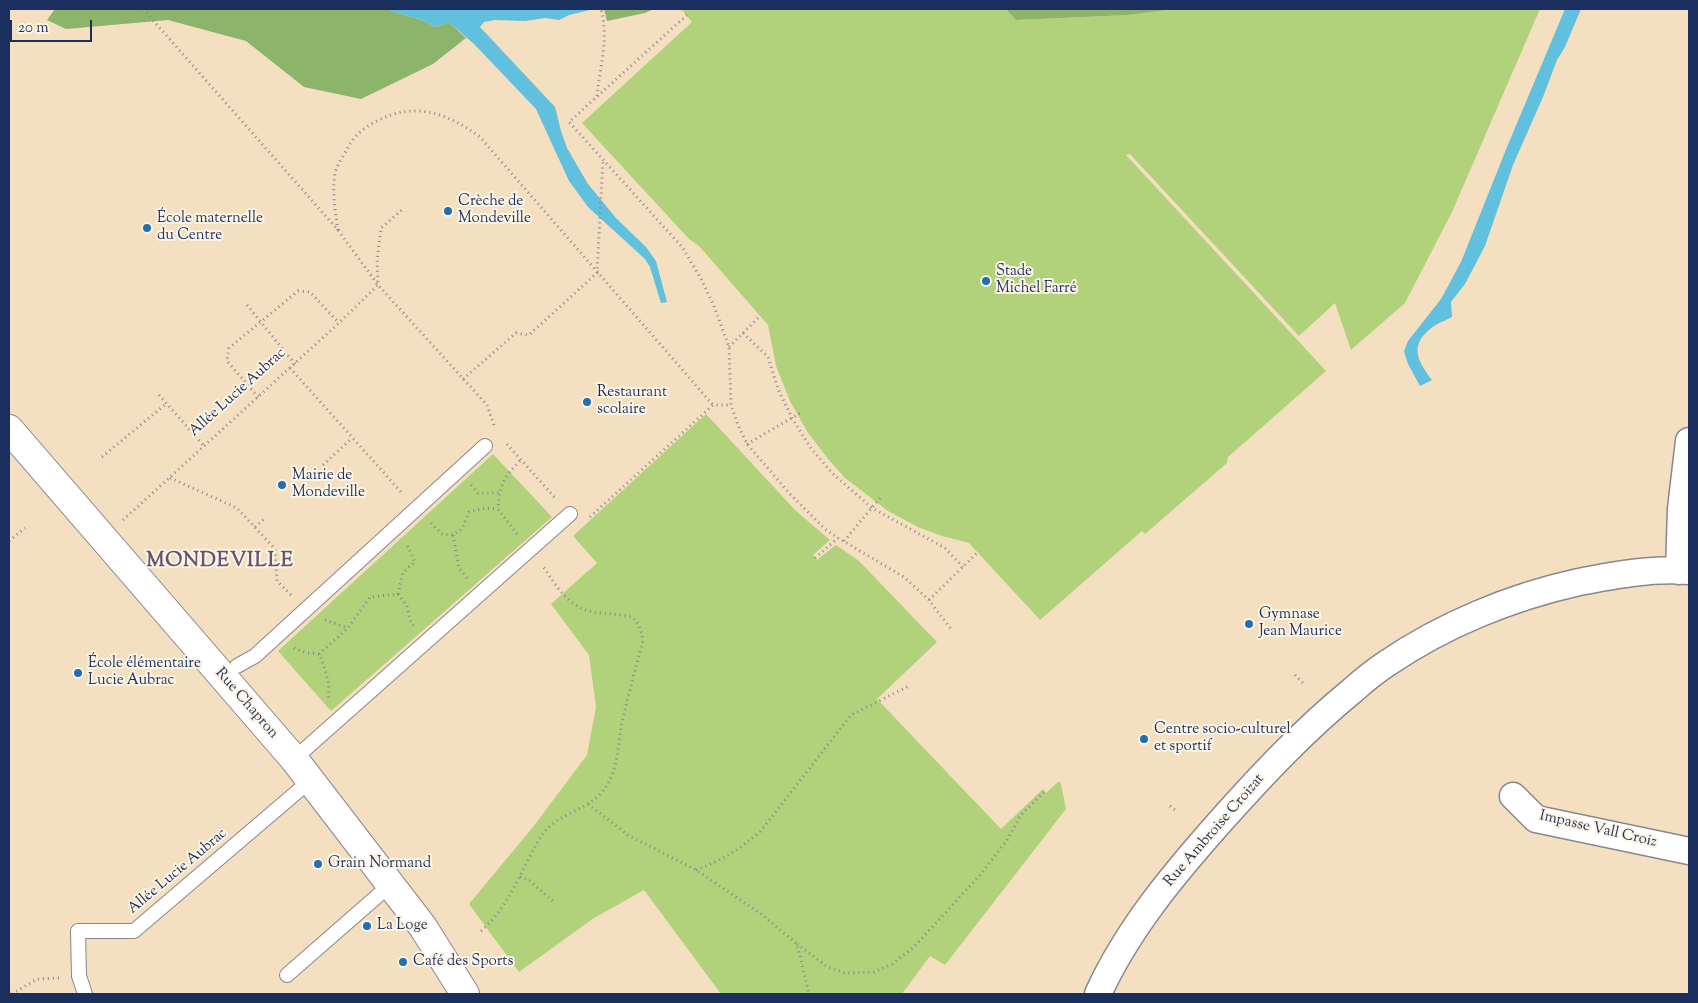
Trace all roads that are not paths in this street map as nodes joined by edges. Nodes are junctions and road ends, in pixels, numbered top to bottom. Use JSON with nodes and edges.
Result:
{"nodes":[{"id":1,"x":9,"y":429,"type":"edge"},
{"id":2,"x":1689,"y":441,"type":"edge"},
{"id":3,"x":485,"y":446,"type":"road end"},
{"id":4,"x":570,"y":514,"type":"road end"},
{"id":5,"x":1684,"y":571,"type":"edge"},
{"id":6,"x":238,"y":666,"type":"dead end"},
{"id":7,"x":294,"y":759,"type":"junction"},
{"id":8,"x":311,"y":780,"type":"junction"},
{"id":9,"x":1513,"y":796,"type":"dead end"},
{"id":10,"x":1689,"y":851,"type":"edge"},
{"id":11,"x":390,"y":885,"type":"junction"},
{"id":12,"x":287,"y":975,"type":"dead end"},
{"id":13,"x":85,"y":994,"type":"edge"},
{"id":14,"x":465,"y":994,"type":"edge"},
{"id":15,"x":1098,"y":994,"type":"edge"}],
"edges":[{"from":1,"to":7,"type":"street","name":"Rue Chapron"},
{"from":2,"to":5,"type":"street"},
{"from":3,"to":6,"type":"lane"},
{"from":4,"to":7,"type":"lane"},
{"from":5,"to":15,"type":"street","name":"Rue Ambroise Croizat"},
{"from":7,"to":8,"type":"street","name":"Rue Chapron"},
{"from":8,"to":11,"type":"street","name":"Rue Chapron"},
{"from":8,"to":13,"type":"lane","name":"Allée Lucie Aubrac"},
{"from":9,"to":10,"type":"street","name":"Impasse Vall Croiz"},
{"from":11,"to":12,"type":"lane"},
{"from":11,"to":14,"type":"street","name":"Rue Chapron"}]}
